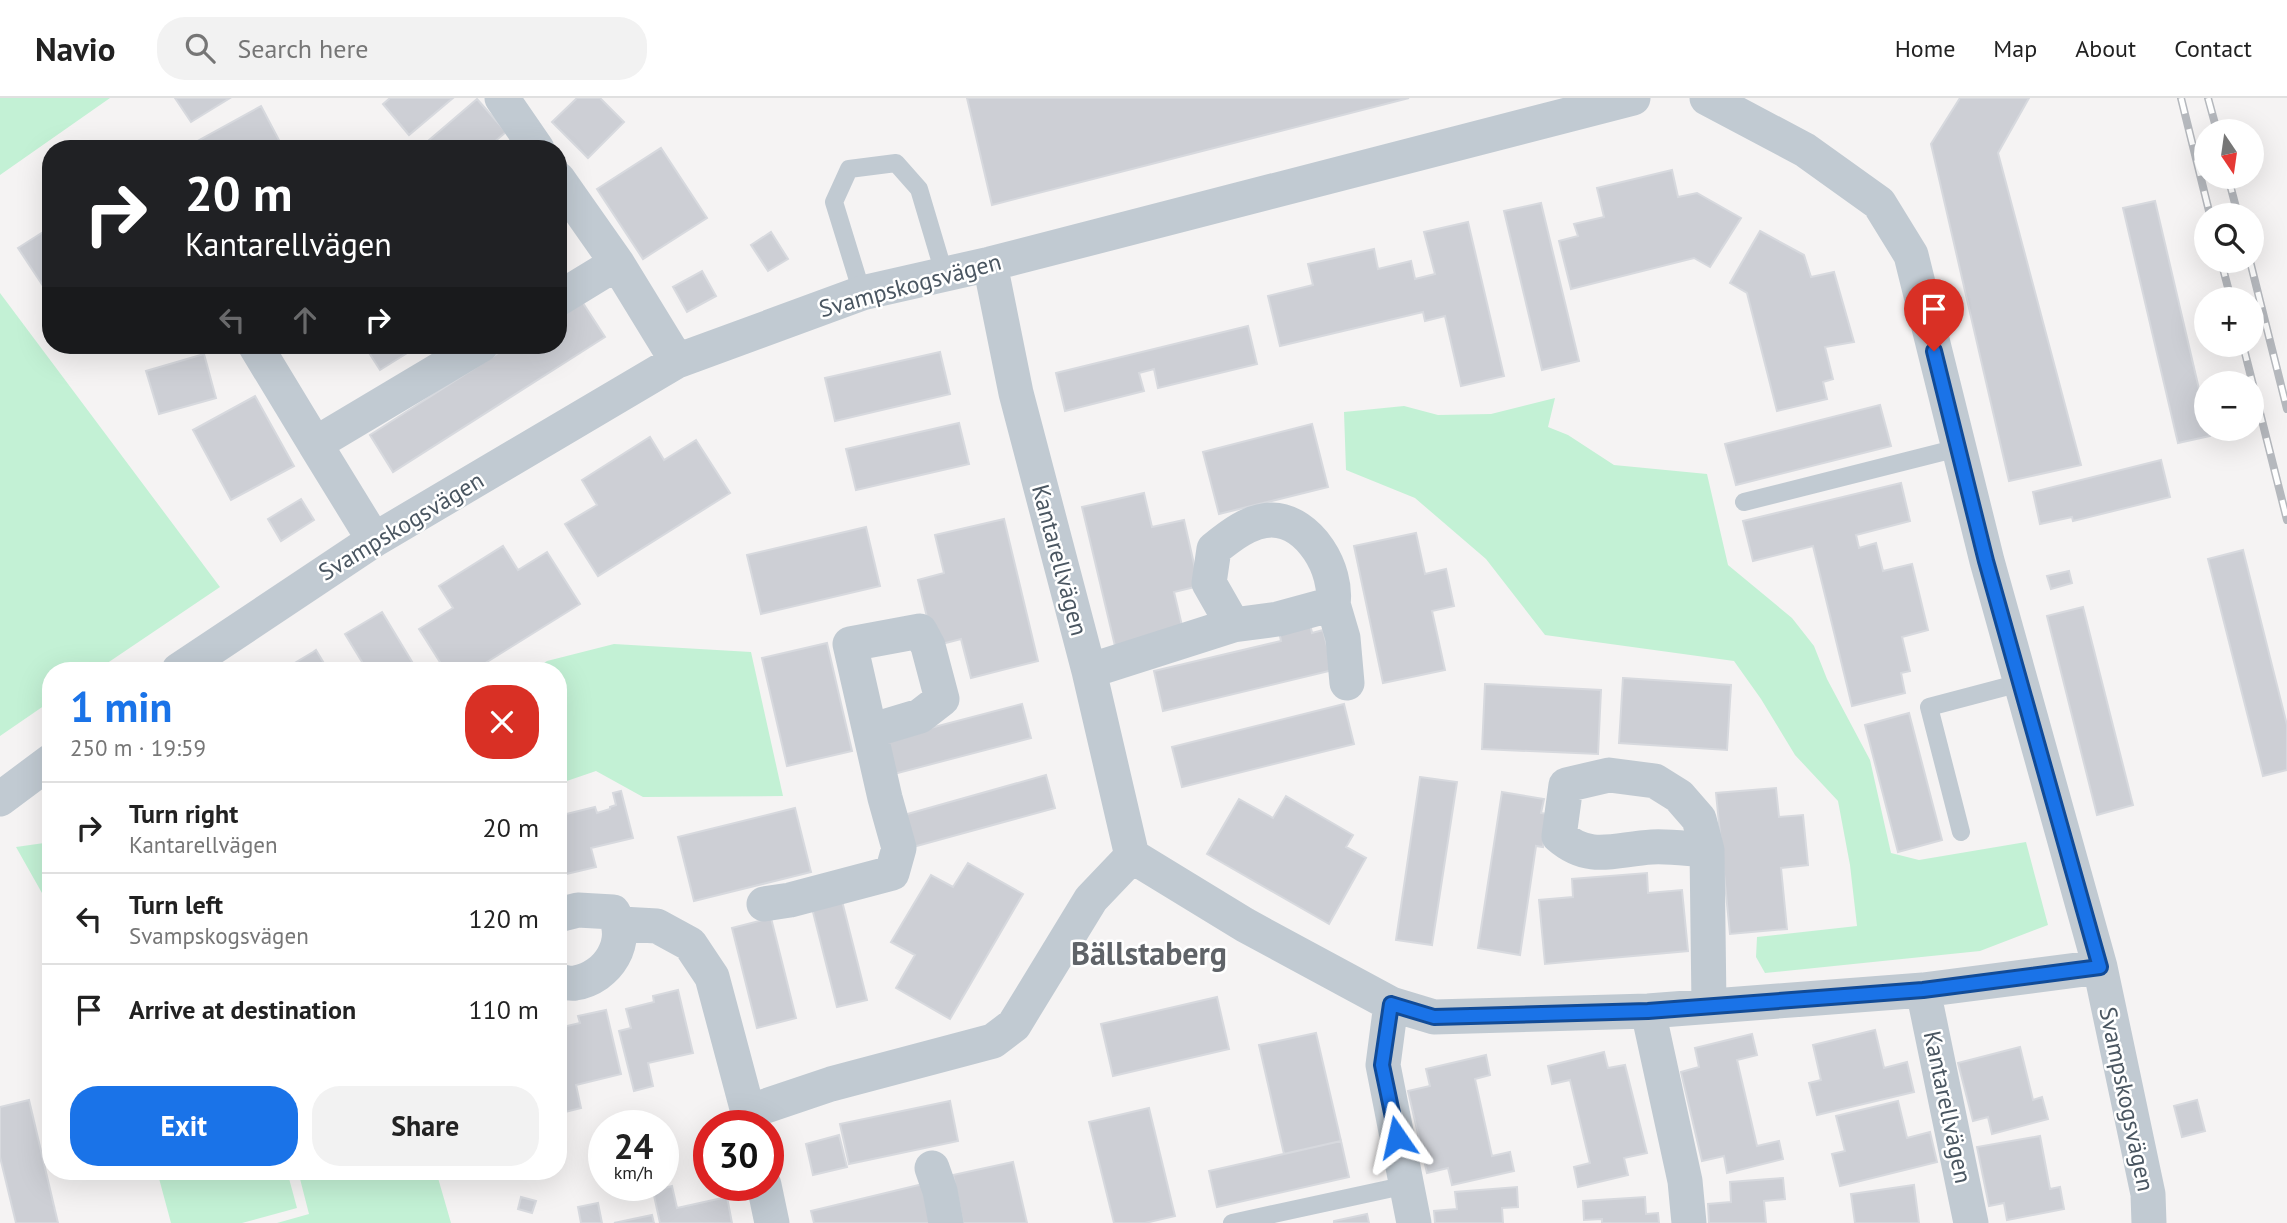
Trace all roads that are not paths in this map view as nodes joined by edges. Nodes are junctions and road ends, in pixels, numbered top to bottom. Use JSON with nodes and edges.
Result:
{"nodes":[{"id":1,"x":502,"y":98,"type":"edge"},
{"id":2,"x":1633,"y":98,"type":"edge"},
{"id":3,"x":1706,"y":98,"type":"edge"},
{"id":4,"x":531,"y":140,"type":"edge"},
{"id":5,"x":567,"y":192,"type":"edge"},
{"id":6,"x":617,"y":263,"type":"junction"},
{"id":7,"x":990,"y":264,"type":"junction"},
{"id":8,"x":944,"y":273,"type":"junction"},
{"id":9,"x":862,"y":293,"type":"junction"},
{"id":10,"x":567,"y":294,"type":"edge"},
{"id":11,"x":260,"y":354,"type":"edge"},
{"id":12,"x":466,"y":354,"type":"edge"},
{"id":13,"x":677,"y":361,"type":"junction"},
{"id":14,"x":315,"y":444,"type":"junction"},
{"id":15,"x":1958,"y":448,"type":"junction"},
{"id":16,"x":1744,"y":502,"type":"dead end"},
{"id":17,"x":374,"y":540,"type":"junction"},
{"id":18,"x":1334,"y":604,"type":"junction"},
{"id":19,"x":1233,"y":625,"type":"junction"},
{"id":20,"x":190,"y":662,"type":"edge"},
{"id":21,"x":1089,"y":671,"type":"junction"},
{"id":22,"x":1347,"y":683,"type":"dead end"},
{"id":23,"x":2020,"y":683,"type":"junction"},
{"id":24,"x":870,"y":731,"type":"dead end"},
{"id":25,"x":42,"y":768,"type":"edge"},
{"id":26,"x":0,"y":799,"type":"edge"},
{"id":27,"x":1961,"y":832,"type":"dead end"},
{"id":28,"x":1707,"y":850,"type":"dead end"},
{"id":29,"x":1132,"y":856,"type":"junction"},
{"id":30,"x":782,"y":907,"type":"dead end"},
{"id":31,"x":567,"y":913,"type":"edge"},
{"id":32,"x":621,"y":924,"type":"junction"},
{"id":33,"x":2100,"y":967,"type":"junction"},
{"id":34,"x":567,"y":983,"type":"edge"},
{"id":35,"x":1923,"y":990,"type":"junction"},
{"id":36,"x":1391,"y":1004,"type":"junction"},
{"id":37,"x":1710,"y":1006,"type":"junction"},
{"id":38,"x":1648,"y":1011,"type":"junction"},
{"id":39,"x":747,"y":1110,"type":"edge"},
{"id":40,"x":770,"y":1110,"type":"edge"},
{"id":41,"x":932,"y":1168,"type":"dead end"},
{"id":42,"x":1407,"y":1185,"type":"junction"},
{"id":43,"x":767,"y":1201,"type":"edge"},
{"id":44,"x":772,"y":1223,"type":"edge"},
{"id":45,"x":946,"y":1223,"type":"edge"},
{"id":46,"x":1232,"y":1223,"type":"edge"},
{"id":47,"x":1414,"y":1223,"type":"edge"},
{"id":48,"x":1689,"y":1223,"type":"edge"},
{"id":49,"x":1971,"y":1223,"type":"edge"},
{"id":50,"x":2149,"y":1223,"type":"edge"}],
"edges":[{"from":1,"to":4,"type":"street"},
{"from":2,"to":7,"type":"street","name":"Svampskogsvägen"},
{"from":3,"to":15,"type":"street","name":"Svampskogsvägen"},
{"from":5,"to":6,"type":"street"},
{"from":6,"to":10,"type":"street"},
{"from":6,"to":13,"type":"street"},
{"from":7,"to":8,"type":"street","name":"Svampskogsvägen"},
{"from":7,"to":21,"type":"street","name":"Kantarellvägen"},
{"from":8,"to":9,"type":"street","name":"Svampskogsvägen"},
{"from":8,"to":9,"type":"lane"},
{"from":9,"to":13,"type":"street","name":"Svampskogsvägen"},
{"from":11,"to":14,"type":"street"},
{"from":12,"to":14,"type":"street"},
{"from":13,"to":17,"type":"street","name":"Svampskogsvägen"},
{"from":14,"to":17,"type":"street"},
{"from":15,"to":16,"type":"lane"},
{"from":15,"to":23,"type":"street","name":"Svampskogsvägen"},
{"from":17,"to":20,"type":"street","name":"Svampskogsvägen"},
{"from":18,"to":19,"type":"street"},
{"from":18,"to":19,"type":"street"},
{"from":18,"to":22,"type":"street"},
{"from":19,"to":21,"type":"street"},
{"from":21,"to":29,"type":"street","name":"Kantarellvägen"},
{"from":23,"to":27,"type":"lane"},
{"from":23,"to":33,"type":"street","name":"Svampskogsvägen"},
{"from":24,"to":30,"type":"street"},
{"from":25,"to":26,"type":"street"},
{"from":28,"to":37,"type":"street"},
{"from":29,"to":36,"type":"street"},
{"from":29,"to":40,"type":"street"},
{"from":31,"to":32,"type":"street"},
{"from":32,"to":34,"type":"street"},
{"from":32,"to":39,"type":"street"},
{"from":33,"to":35,"type":"street"},
{"from":33,"to":50,"type":"street","name":"Svampskogsvägen"},
{"from":35,"to":37,"type":"street"},
{"from":35,"to":49,"type":"street","name":"Kantarellvägen"},
{"from":36,"to":38,"type":"street"},
{"from":36,"to":42,"type":"street"},
{"from":37,"to":38,"type":"street"},
{"from":38,"to":48,"type":"street"},
{"from":41,"to":45,"type":"street"},
{"from":42,"to":46,"type":"lane"},
{"from":42,"to":47,"type":"street"},
{"from":43,"to":44,"type":"street"}]}
